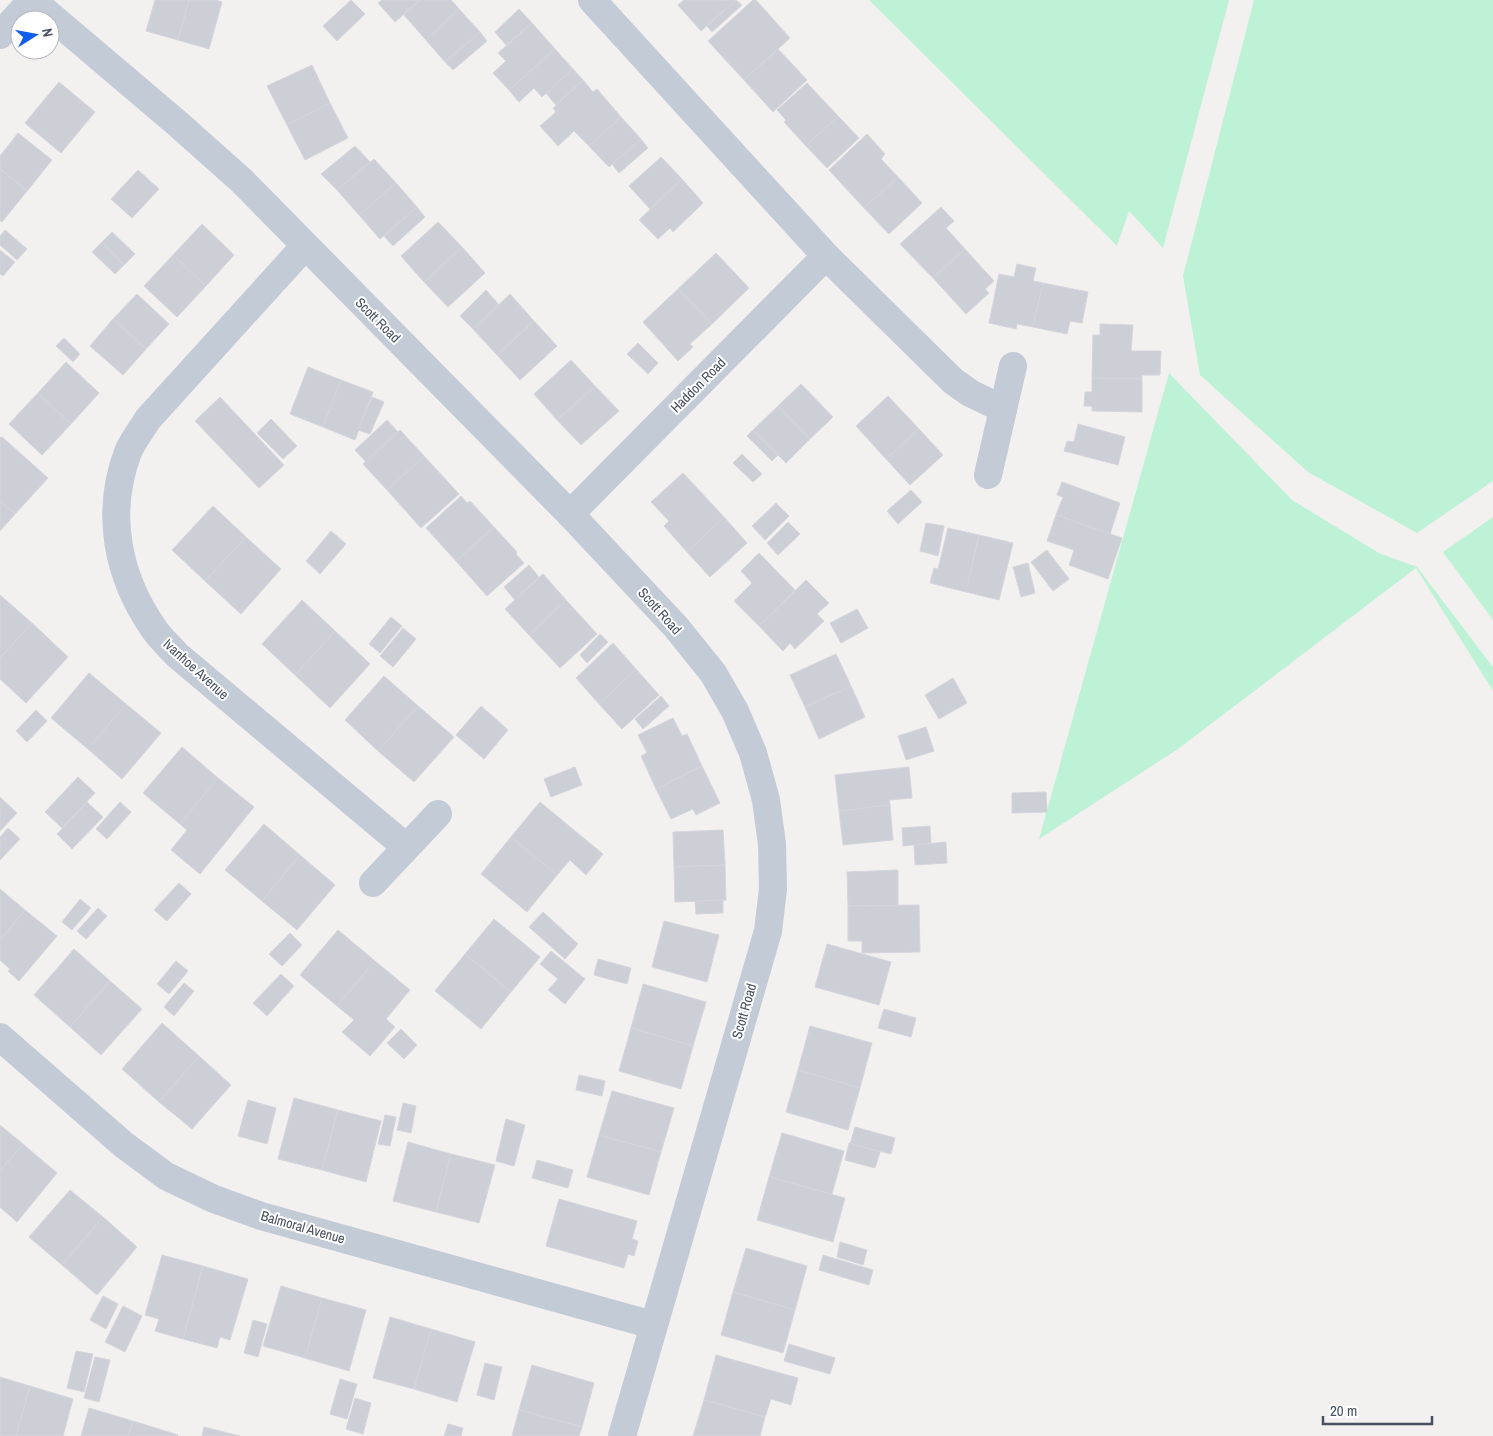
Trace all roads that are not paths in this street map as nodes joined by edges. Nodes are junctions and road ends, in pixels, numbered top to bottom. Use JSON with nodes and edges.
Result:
{"nodes":[{"id":1,"x":32,"y":0,"type":"edge"},
{"id":2,"x":592,"y":0,"type":"edge"},
{"id":3,"x":0,"y":35,"type":"edge"},
{"id":4,"x":305,"y":246,"type":"junction"},
{"id":5,"x":826,"y":256,"type":"junction"},
{"id":6,"x":1013,"y":366,"type":"dead end"},
{"id":7,"x":1002,"y":409,"type":"junction"},
{"id":8,"x":988,"y":475,"type":"dead end"},
{"id":9,"x":570,"y":514,"type":"junction"},
{"id":10,"x":438,"y":814,"type":"dead end"},
{"id":11,"x":406,"y":848,"type":"junction"},
{"id":12,"x":373,"y":883,"type":"dead end"},
{"id":13,"x":0,"y":1037,"type":"edge"},
{"id":14,"x":653,"y":1325,"type":"junction"},
{"id":15,"x":622,"y":1436,"type":"edge"}],
"edges":[{"from":1,"to":3,"type":"street"},
{"from":1,"to":4,"type":"street","name":"Scott Road"},
{"from":2,"to":5,"type":"street"},
{"from":4,"to":9,"type":"street","name":"Scott Road"},
{"from":4,"to":11,"type":"street","name":"Ivanhoe Avenue"},
{"from":5,"to":7,"type":"street"},
{"from":5,"to":9,"type":"street","name":"Haddon Road"},
{"from":6,"to":7,"type":"street"},
{"from":7,"to":8,"type":"street"},
{"from":9,"to":14,"type":"street","name":"Scott Road"},
{"from":10,"to":11,"type":"street"},
{"from":11,"to":12,"type":"street"},
{"from":13,"to":14,"type":"street","name":"Balmoral Avenue"},
{"from":14,"to":15,"type":"street","name":"Scott Road"}]}
